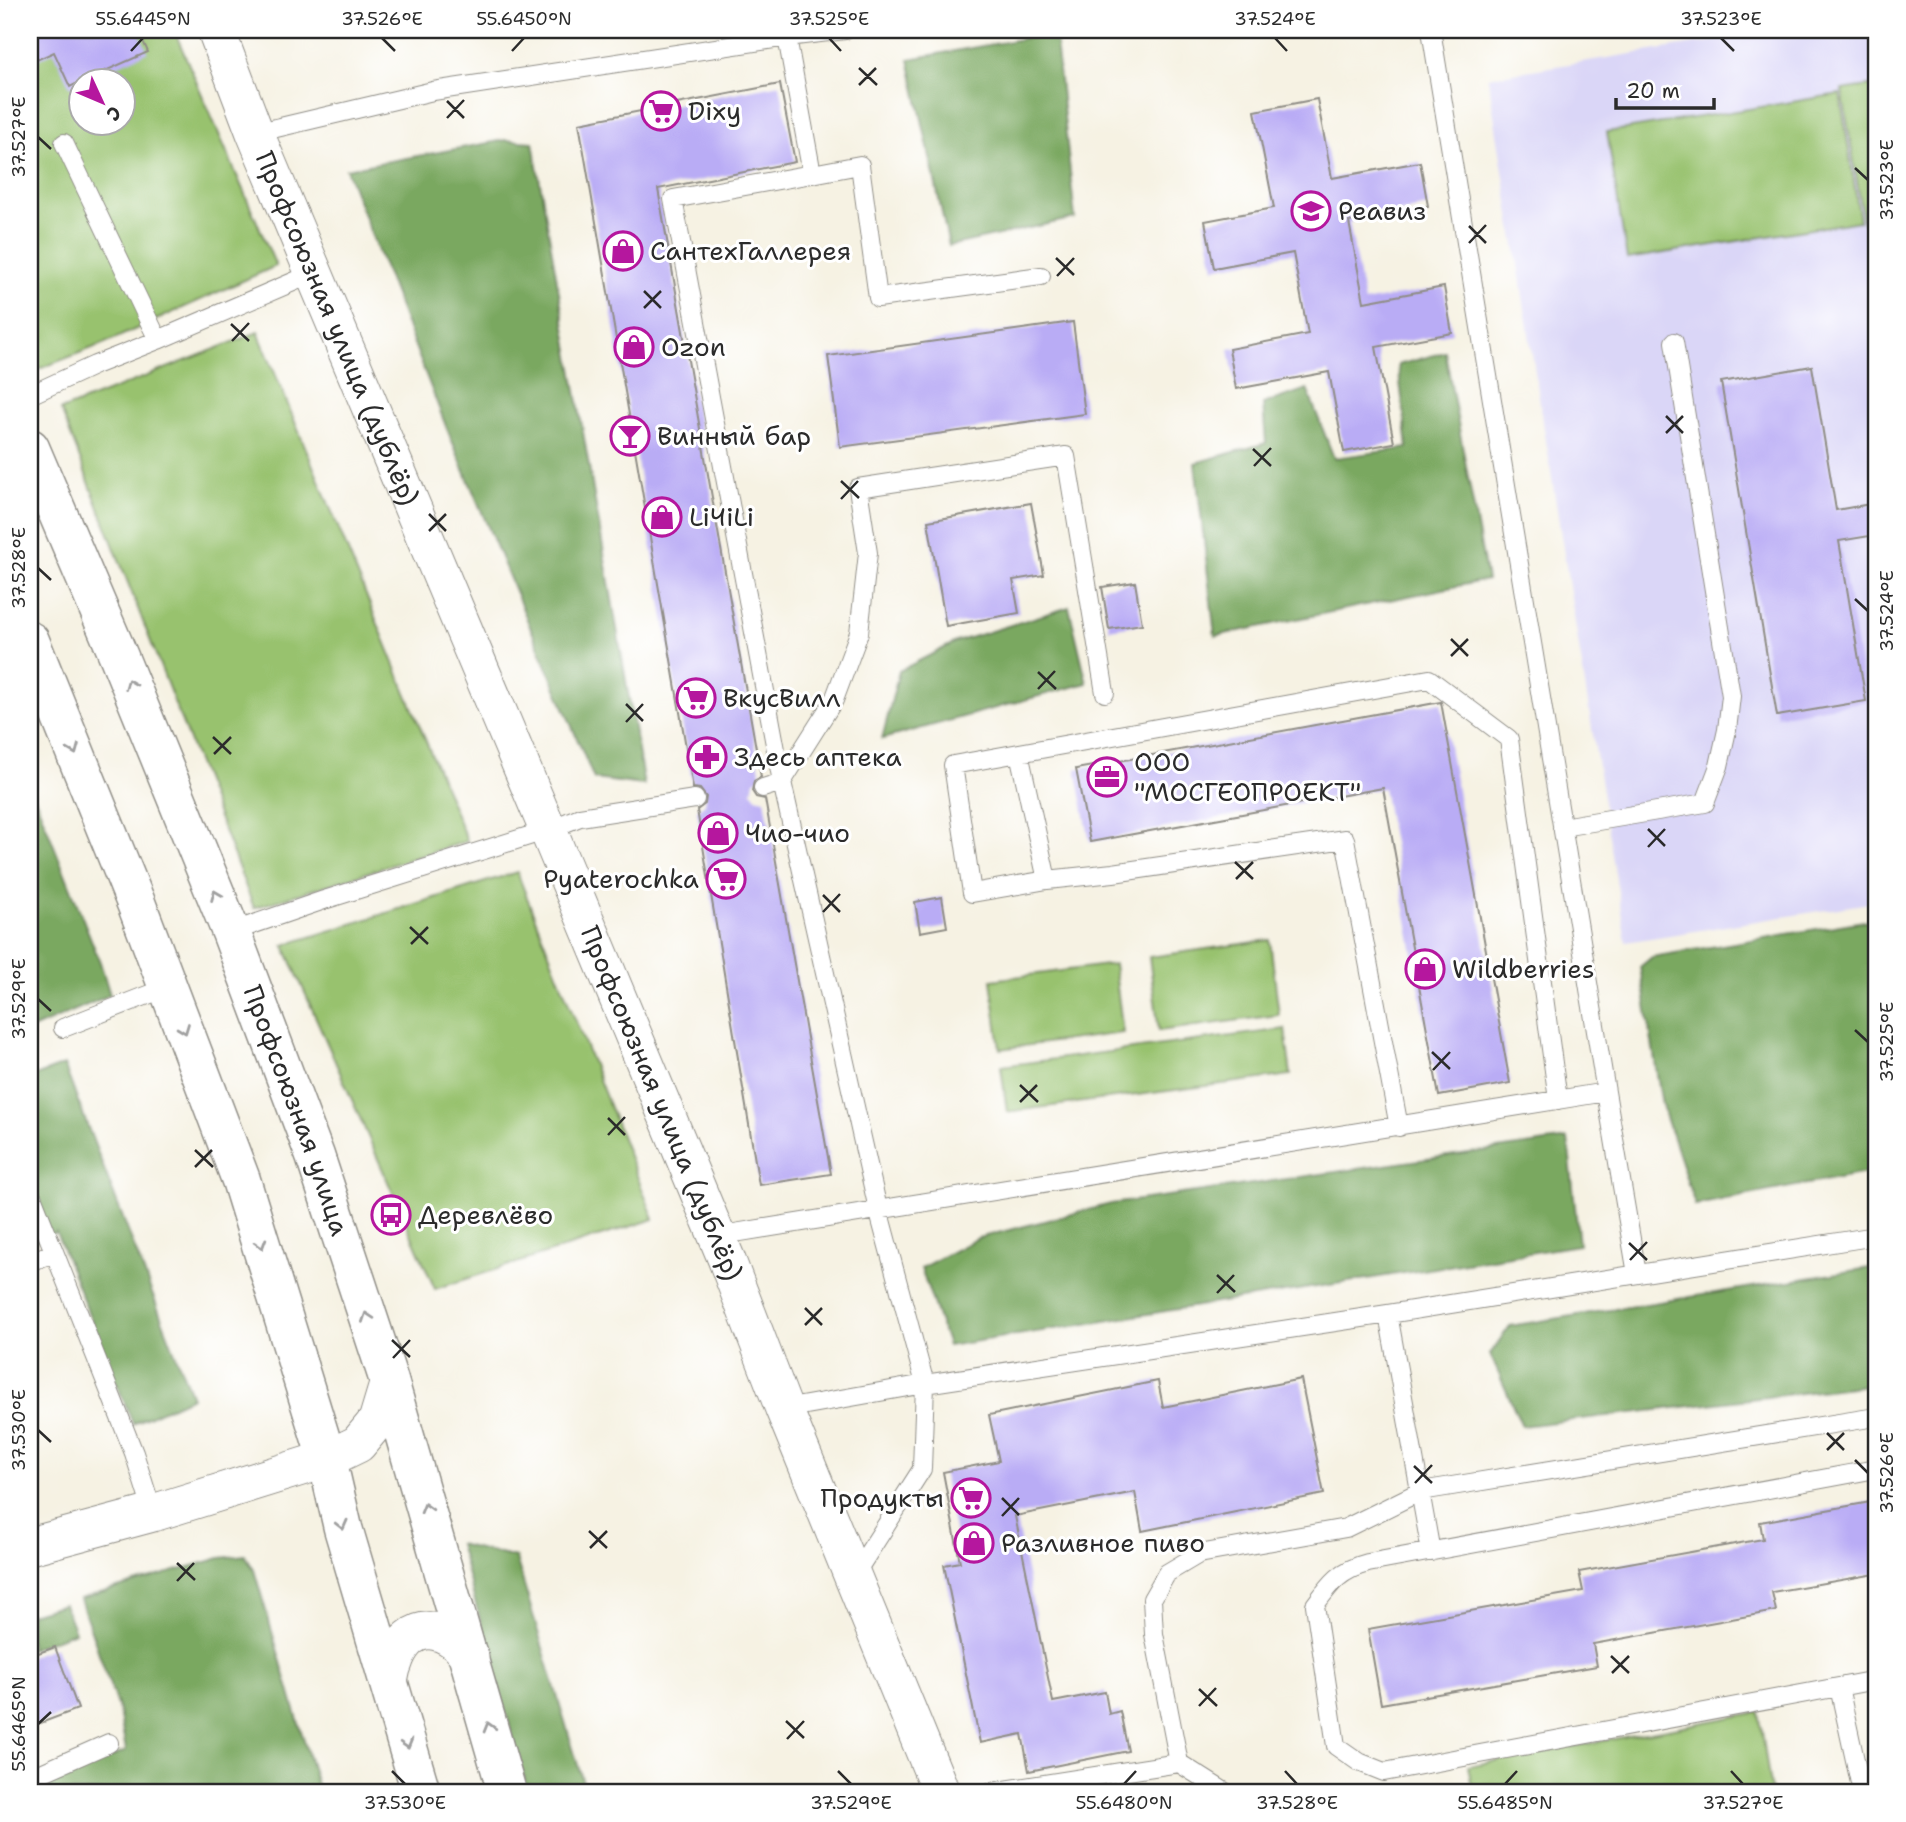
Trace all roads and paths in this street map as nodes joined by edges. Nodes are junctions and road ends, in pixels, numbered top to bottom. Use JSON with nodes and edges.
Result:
{"nodes":[{"id":1,"x":216,"y":30,"type":"edge"},
{"id":2,"x":845,"y":30,"type":"edge"},
{"id":3,"x":1431,"y":30,"type":"edge"},
{"id":4,"x":787,"y":37,"type":"junction"},
{"id":5,"x":255,"y":133,"type":"junction"},
{"id":6,"x":64,"y":144,"type":"dead end"},
{"id":7,"x":812,"y":174,"type":"junction"},
{"id":8,"x":314,"y":273,"type":"junction"},
{"id":9,"x":1041,"y":276,"type":"dead end"},
{"id":10,"x":158,"y":340,"type":"junction"},
{"id":11,"x":1674,"y":342,"type":"dead end"},
{"id":12,"x":30,"y":395,"type":"edge"},
{"id":13,"x":30,"y":448,"type":"edge"},
{"id":14,"x":30,"y":641,"type":"edge"},
{"id":15,"x":1105,"y":693,"type":"dead end"},
{"id":16,"x":1019,"y":753,"type":"junction"},
{"id":17,"x":782,"y":782,"type":"junction"},
{"id":18,"x":763,"y":788,"type":"dead end"},
{"id":19,"x":695,"y":799,"type":"dead end"},
{"id":20,"x":1562,"y":827,"type":"junction"},
{"id":21,"x":548,"y":830,"type":"junction"},
{"id":22,"x":1047,"y":880,"type":"junction"},
{"id":23,"x":231,"y":932,"type":"junction"},
{"id":24,"x":168,"y":987,"type":"junction"},
{"id":25,"x":63,"y":1028,"type":"dead end"},
{"id":26,"x":1606,"y":1092,"type":"junction"},
{"id":27,"x":1558,"y":1100,"type":"junction"},
{"id":28,"x":1399,"y":1127,"type":"junction"},
{"id":29,"x":30,"y":1191,"type":"edge"},
{"id":30,"x":878,"y":1209,"type":"junction"},
{"id":31,"x":716,"y":1236,"type":"junction"},
{"id":32,"x":1876,"y":1236,"type":"edge"},
{"id":33,"x":53,"y":1253,"type":"junction"},
{"id":34,"x":30,"y":1262,"type":"edge"},
{"id":35,"x":1637,"y":1273,"type":"junction"},
{"id":36,"x":1388,"y":1314,"type":"junction"},
{"id":37,"x":389,"y":1381,"type":"junction"},
{"id":38,"x":925,"y":1384,"type":"junction"},
{"id":39,"x":784,"y":1409,"type":"junction"},
{"id":40,"x":1876,"y":1417,"type":"edge"},
{"id":41,"x":327,"y":1459,"type":"junction"},
{"id":42,"x":1876,"y":1469,"type":"edge"},
{"id":43,"x":1421,"y":1491,"type":"junction"},
{"id":44,"x":153,"y":1513,"type":"junction"},
{"id":45,"x":30,"y":1546,"type":"edge"},
{"id":46,"x":1431,"y":1552,"type":"junction"},
{"id":47,"x":853,"y":1577,"type":"junction"},
{"id":48,"x":470,"y":1657,"type":"junction"},
{"id":49,"x":1876,"y":1680,"type":"edge"},
{"id":50,"x":389,"y":1682,"type":"junction"},
{"id":51,"x":1839,"y":1687,"type":"junction"},
{"id":52,"x":109,"y":1743,"type":"dead end"},
{"id":53,"x":1179,"y":1763,"type":"junction"},
{"id":54,"x":30,"y":1778,"type":"edge"},
{"id":55,"x":421,"y":1792,"type":"edge"},
{"id":56,"x":508,"y":1792,"type":"edge"},
{"id":57,"x":940,"y":1792,"type":"edge"},
{"id":58,"x":992,"y":1792,"type":"edge"},
{"id":59,"x":1224,"y":1792,"type":"edge"},
{"id":60,"x":1862,"y":1792,"type":"edge"}],
"edges":[{"from":1,"to":5,"type":"street","name":"Профсоюзная улица (дублёр)"},
{"from":2,"to":4,"type":"lane"},
{"from":3,"to":20,"type":"lane"},
{"from":4,"to":5,"type":"lane"},
{"from":4,"to":7,"type":"lane"},
{"from":5,"to":8,"type":"street","name":"Профсоюзная улица (дублёр)"},
{"from":6,"to":10,"type":"lane"},
{"from":7,"to":9,"type":"lane"},
{"from":7,"to":17,"type":"lane"},
{"from":8,"to":10,"type":"lane"},
{"from":8,"to":21,"type":"street","name":"Профсоюзная улица (дублёр)"},
{"from":10,"to":12,"type":"lane"},
{"from":11,"to":20,"type":"lane"},
{"from":23,"to":13,"type":"main road","name":"Профсоюзная улица","one_way":true},
{"from":14,"to":24,"type":"main road","one_way":true},
{"from":15,"to":17,"type":"lane"},
{"from":16,"to":22,"type":"lane"},
{"from":16,"to":22,"type":"lane"},
{"from":16,"to":27,"type":"lane"},
{"from":17,"to":18,"type":"lane"},
{"from":17,"to":30,"type":"lane"},
{"from":19,"to":21,"type":"lane"},
{"from":20,"to":26,"type":"lane"},
{"from":21,"to":23,"type":"lane"},
{"from":21,"to":31,"type":"street","name":"Профсоюзная улица (дублёр)"},
{"from":22,"to":28,"type":"lane"},
{"from":37,"to":23,"type":"main road","name":"Профсоюзная улица","one_way":true},
{"from":24,"to":25,"type":"lane"},
{"from":24,"to":41,"type":"main road","one_way":true},
{"from":26,"to":27,"type":"lane"},
{"from":26,"to":35,"type":"lane"},
{"from":27,"to":28,"type":"lane"},
{"from":28,"to":30,"type":"lane"},
{"from":29,"to":33,"type":"lane"},
{"from":30,"to":31,"type":"lane"},
{"from":30,"to":38,"type":"lane"},
{"from":31,"to":39,"type":"street","name":"Профсоюзная улица (дублёр)"},
{"from":32,"to":35,"type":"lane"},
{"from":33,"to":34,"type":"lane"},
{"from":33,"to":44,"type":"lane"},
{"from":35,"to":36,"type":"lane"},
{"from":36,"to":38,"type":"lane"},
{"from":36,"to":43,"type":"lane"},
{"from":37,"to":41,"type":"street"},
{"from":48,"to":37,"type":"main road","name":"Профсоюзная улица","one_way":true},
{"from":38,"to":39,"type":"lane"},
{"from":38,"to":47,"type":"lane"},
{"from":39,"to":47,"type":"street","name":"Профсоюзная улица (дублёр)"},
{"from":40,"to":43,"type":"lane"},
{"from":41,"to":44,"type":"street"},
{"from":41,"to":50,"type":"main road","one_way":true},
{"from":42,"to":46,"type":"lane"},
{"from":43,"to":46,"type":"lane"},
{"from":43,"to":53,"type":"lane"},
{"from":44,"to":45,"type":"street"},
{"from":46,"to":51,"type":"lane"},
{"from":47,"to":57,"type":"street","name":"Профсоюзная улица (дублёр)"},
{"from":48,"to":50,"type":"street"},
{"from":56,"to":48,"type":"main road","name":"Профсоюзная улица","one_way":true},
{"from":49,"to":51,"type":"lane"},
{"from":50,"to":55,"type":"main road","one_way":true},
{"from":51,"to":60,"type":"lane"},
{"from":52,"to":54,"type":"lane"},
{"from":53,"to":58,"type":"lane"},
{"from":53,"to":59,"type":"lane"}]}
